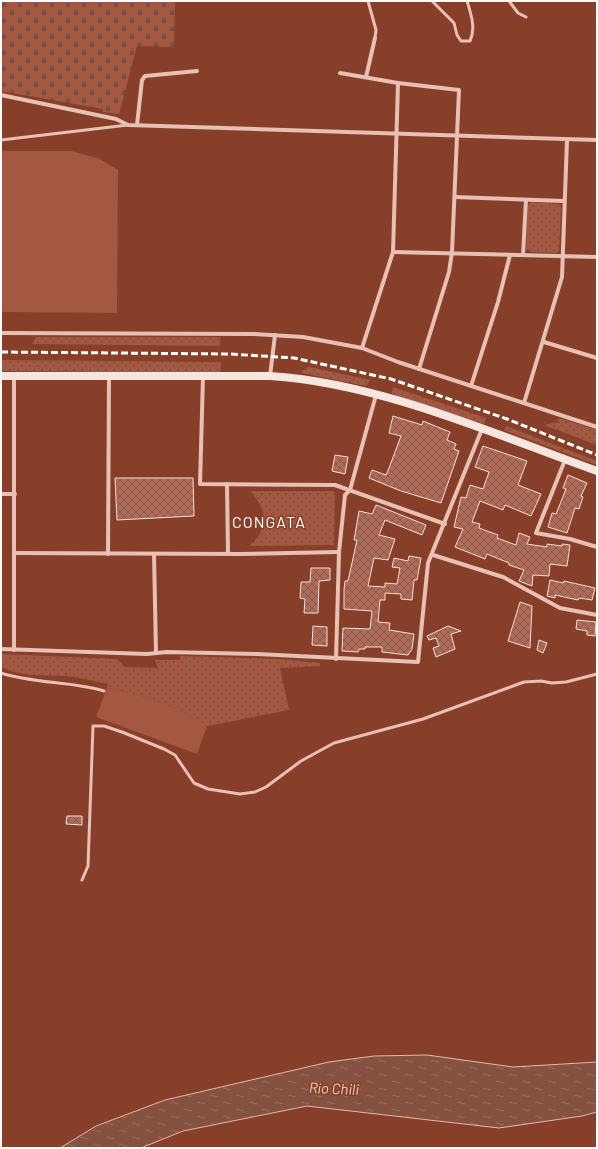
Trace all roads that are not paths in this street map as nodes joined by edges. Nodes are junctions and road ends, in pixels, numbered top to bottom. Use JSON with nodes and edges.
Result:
{"nodes":[{"id":1,"x":368,"y":1,"type":"edge"},
{"id":2,"x":432,"y":1,"type":"edge"},
{"id":3,"x":467,"y":1,"type":"edge"},
{"id":4,"x":509,"y":1,"type":"edge"},
{"id":5,"x":526,"y":17,"type":"dead end"},
{"id":6,"x":375,"y":38,"type":"joint"},
{"id":7,"x":197,"y":72,"type":"dead end"},
{"id":8,"x":340,"y":72,"type":"dead end"},
{"id":9,"x":366,"y":77,"type":"junction"},
{"id":10,"x":398,"y":83,"type":"junction"},
{"id":11,"x":1,"y":95,"type":"edge"},
{"id":12,"x":128,"y":125,"type":"junction"},
{"id":13,"x":137,"y":125,"type":"junction"},
{"id":14,"x":396,"y":134,"type":"junction"},
{"id":15,"x":456,"y":136,"type":"junction"},
{"id":16,"x":1,"y":140,"type":"edge"},
{"id":17,"x":567,"y":140,"type":"junction"},
{"id":18,"x":597,"y":140,"type":"edge"},
{"id":19,"x":455,"y":197,"type":"junction"},
{"id":20,"x":526,"y":200,"type":"junction"},
{"id":21,"x":564,"y":201,"type":"junction"},
{"id":22,"x":393,"y":252,"type":"junction"},
{"id":23,"x":452,"y":252,"type":"junction"},
{"id":24,"x":510,"y":255,"type":"junction"},
{"id":25,"x":523,"y":255,"type":"junction"},
{"id":26,"x":563,"y":256,"type":"junction"},
{"id":27,"x":597,"y":257,"type":"edge"},
{"id":28,"x":1,"y":333,"type":"edge"},
{"id":29,"x":275,"y":335,"type":"junction"},
{"id":30,"x":544,"y":342,"type":"junction"},
{"id":31,"x":362,"y":348,"type":"junction"},
{"id":32,"x":597,"y":357,"type":"edge"},
{"id":33,"x":419,"y":369,"type":"junction"},
{"id":34,"x":1,"y":376,"type":"edge"},
{"id":35,"x":14,"y":376,"type":"junction"},
{"id":36,"x":270,"y":376,"type":"junction"},
{"id":37,"x":109,"y":377,"type":"junction"},
{"id":38,"x":203,"y":378,"type":"junction"},
{"id":39,"x":471,"y":386,"type":"junction"},
{"id":40,"x":376,"y":395,"type":"junction"},
{"id":41,"x":524,"y":403,"type":"junction"},
{"id":42,"x":597,"y":427,"type":"edge"},
{"id":43,"x":482,"y":429,"type":"junction"},
{"id":44,"x":565,"y":460,"type":"junction"},
{"id":45,"x":597,"y":471,"type":"edge"},
{"id":46,"x":227,"y":484,"type":"junction"},
{"id":47,"x":350,"y":490,"type":"junction"},
{"id":48,"x":1,"y":494,"type":"edge"},
{"id":49,"x":15,"y":494,"type":"junction"},
{"id":50,"x":445,"y":524,"type":"junction"},
{"id":51,"x":597,"y":547,"type":"edge"},
{"id":52,"x":339,"y":552,"type":"junction"},
{"id":53,"x":15,"y":553,"type":"junction"},
{"id":54,"x":108,"y":554,"type":"junction"},
{"id":55,"x":154,"y":554,"type":"junction"},
{"id":56,"x":228,"y":554,"type":"junction"},
{"id":57,"x":433,"y":555,"type":"junction"},
{"id":58,"x":597,"y":615,"type":"edge"},
{"id":59,"x":1,"y":649,"type":"edge"},
{"id":60,"x":14,"y":650,"type":"junction"},
{"id":61,"x":156,"y":653,"type":"junction"},
{"id":62,"x":336,"y":659,"type":"junction"},
{"id":63,"x":1,"y":673,"type":"edge"},
{"id":64,"x":597,"y":674,"type":"edge"},
{"id":65,"x":104,"y":691,"type":"dead end"},
{"id":66,"x":82,"y":880,"type":"dead end"}],
"edges":[{"from":1,"to":6,"type":"lane"},
{"from":2,"to":3,"type":"lane"},
{"from":4,"to":5,"type":"lane"},
{"from":6,"to":9,"type":"street"},
{"from":7,"to":13,"type":"street"},
{"from":8,"to":9,"type":"street"},
{"from":9,"to":10,"type":"street"},
{"from":10,"to":14,"type":"street"},
{"from":10,"to":15,"type":"street"},
{"from":11,"to":12,"type":"street"},
{"from":12,"to":13,"type":"street"},
{"from":12,"to":16,"type":"lane"},
{"from":13,"to":14,"type":"street"},
{"from":14,"to":15,"type":"street"},
{"from":14,"to":22,"type":"street"},
{"from":15,"to":17,"type":"street"},
{"from":15,"to":19,"type":"street"},
{"from":17,"to":18,"type":"street"},
{"from":17,"to":21,"type":"street"},
{"from":19,"to":20,"type":"street"},
{"from":19,"to":23,"type":"street"},
{"from":20,"to":21,"type":"street"},
{"from":20,"to":25,"type":"street"},
{"from":21,"to":26,"type":"street"},
{"from":22,"to":23,"type":"street"},
{"from":22,"to":31,"type":"street"},
{"from":23,"to":24,"type":"street"},
{"from":23,"to":33,"type":"street"},
{"from":24,"to":25,"type":"street"},
{"from":24,"to":39,"type":"street"},
{"from":25,"to":26,"type":"street"},
{"from":26,"to":27,"type":"street"},
{"from":26,"to":30,"type":"street"},
{"from":28,"to":29,"type":"street"},
{"from":29,"to":31,"type":"street"},
{"from":29,"to":36,"type":"street"},
{"from":30,"to":32,"type":"street"},
{"from":30,"to":41,"type":"street"},
{"from":31,"to":33,"type":"street"},
{"from":33,"to":39,"type":"street"},
{"from":34,"to":35,"type":"street"},
{"from":35,"to":37,"type":"street"},
{"from":35,"to":49,"type":"street"},
{"from":36,"to":38,"type":"street"},
{"from":36,"to":40,"type":"street"},
{"from":37,"to":38,"type":"street"},
{"from":37,"to":54,"type":"street"},
{"from":38,"to":46,"type":"street"},
{"from":39,"to":41,"type":"street"},
{"from":40,"to":43,"type":"street"},
{"from":40,"to":47,"type":"street"},
{"from":41,"to":42,"type":"street"},
{"from":43,"to":44,"type":"street"},
{"from":43,"to":50,"type":"street"},
{"from":44,"to":45,"type":"street"},
{"from":44,"to":51,"type":"street"},
{"from":46,"to":47,"type":"street"},
{"from":46,"to":56,"type":"street"},
{"from":47,"to":50,"type":"street"},
{"from":47,"to":52,"type":"street"},
{"from":48,"to":49,"type":"street"},
{"from":49,"to":53,"type":"street"},
{"from":50,"to":57,"type":"street"},
{"from":52,"to":56,"type":"street"},
{"from":52,"to":62,"type":"street"},
{"from":53,"to":54,"type":"street"},
{"from":53,"to":60,"type":"street"},
{"from":54,"to":55,"type":"street"},
{"from":55,"to":56,"type":"street"},
{"from":55,"to":61,"type":"street"},
{"from":57,"to":58,"type":"street"},
{"from":57,"to":62,"type":"street"},
{"from":59,"to":60,"type":"street"},
{"from":60,"to":61,"type":"street"},
{"from":61,"to":62,"type":"street"},
{"from":63,"to":65,"type":"lane"},
{"from":64,"to":66,"type":"lane"}]}
